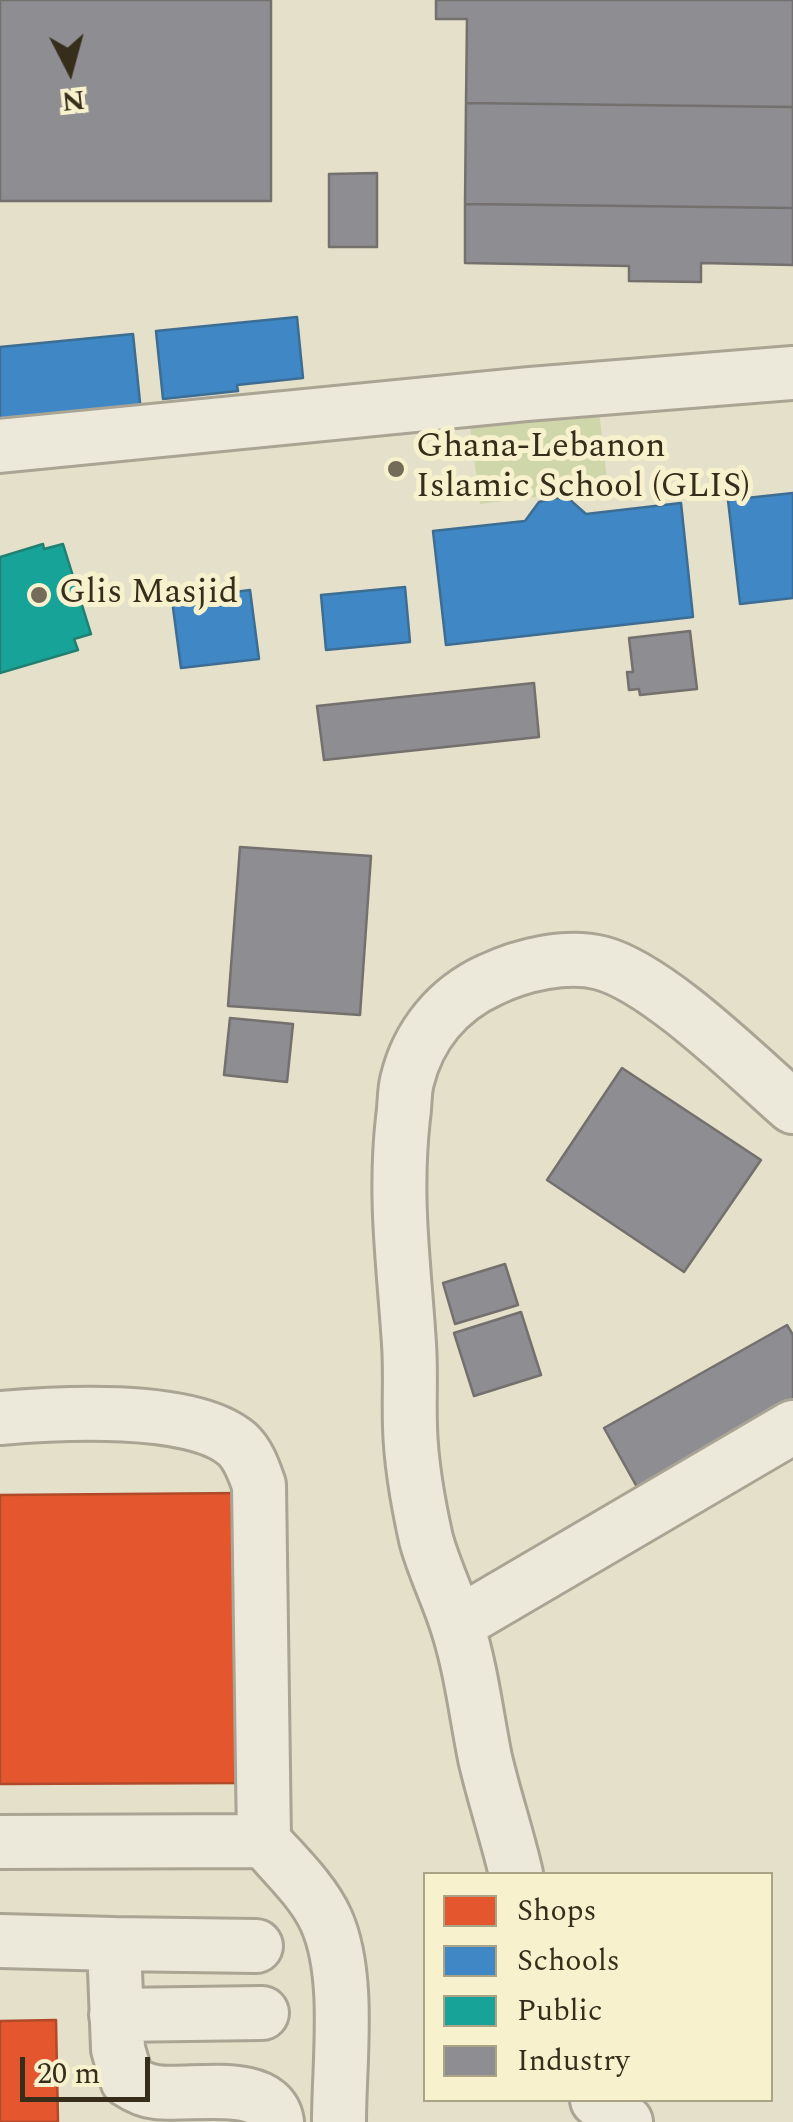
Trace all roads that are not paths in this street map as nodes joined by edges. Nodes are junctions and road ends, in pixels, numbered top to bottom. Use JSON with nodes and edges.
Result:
{"nodes":[{"id":1,"x":793,"y":373,"type":"edge"},
{"id":2,"x":0,"y":446,"type":"edge"},
{"id":3,"x":793,"y":1107,"type":"edge"},
{"id":4,"x":0,"y":1418,"type":"edge"},
{"id":5,"x":793,"y":1427,"type":"edge"},
{"id":6,"x":457,"y":1624,"type":"junction"},
{"id":7,"x":264,"y":1841,"type":"junction"},
{"id":8,"x":0,"y":1842,"type":"edge"},
{"id":9,"x":515,"y":1872,"type":"edge"},
{"id":10,"x":0,"y":1940,"type":"edge"},
{"id":11,"x":114,"y":1944,"type":"junction"},
{"id":12,"x":256,"y":1946,"type":"dead end"},
{"id":13,"x":262,"y":2013,"type":"dead end"},
{"id":14,"x":116,"y":2015,"type":"junction"},
{"id":15,"x":599,"y":2102,"type":"edge"},
{"id":16,"x":276,"y":2122,"type":"edge"},
{"id":17,"x":339,"y":2122,"type":"edge"},
{"id":18,"x":626,"y":2122,"type":"edge"}],
"edges":[{"from":1,"to":2,"type":"lane"},
{"from":3,"to":6,"type":"lane"},
{"from":4,"to":7,"type":"lane"},
{"from":5,"to":6,"type":"lane"},
{"from":6,"to":9,"type":"lane"},
{"from":7,"to":8,"type":"lane"},
{"from":7,"to":17,"type":"lane"},
{"from":10,"to":11,"type":"lane"},
{"from":11,"to":12,"type":"lane"},
{"from":11,"to":14,"type":"lane"},
{"from":13,"to":14,"type":"lane"},
{"from":14,"to":16,"type":"lane"},
{"from":15,"to":18,"type":"lane"}]}
